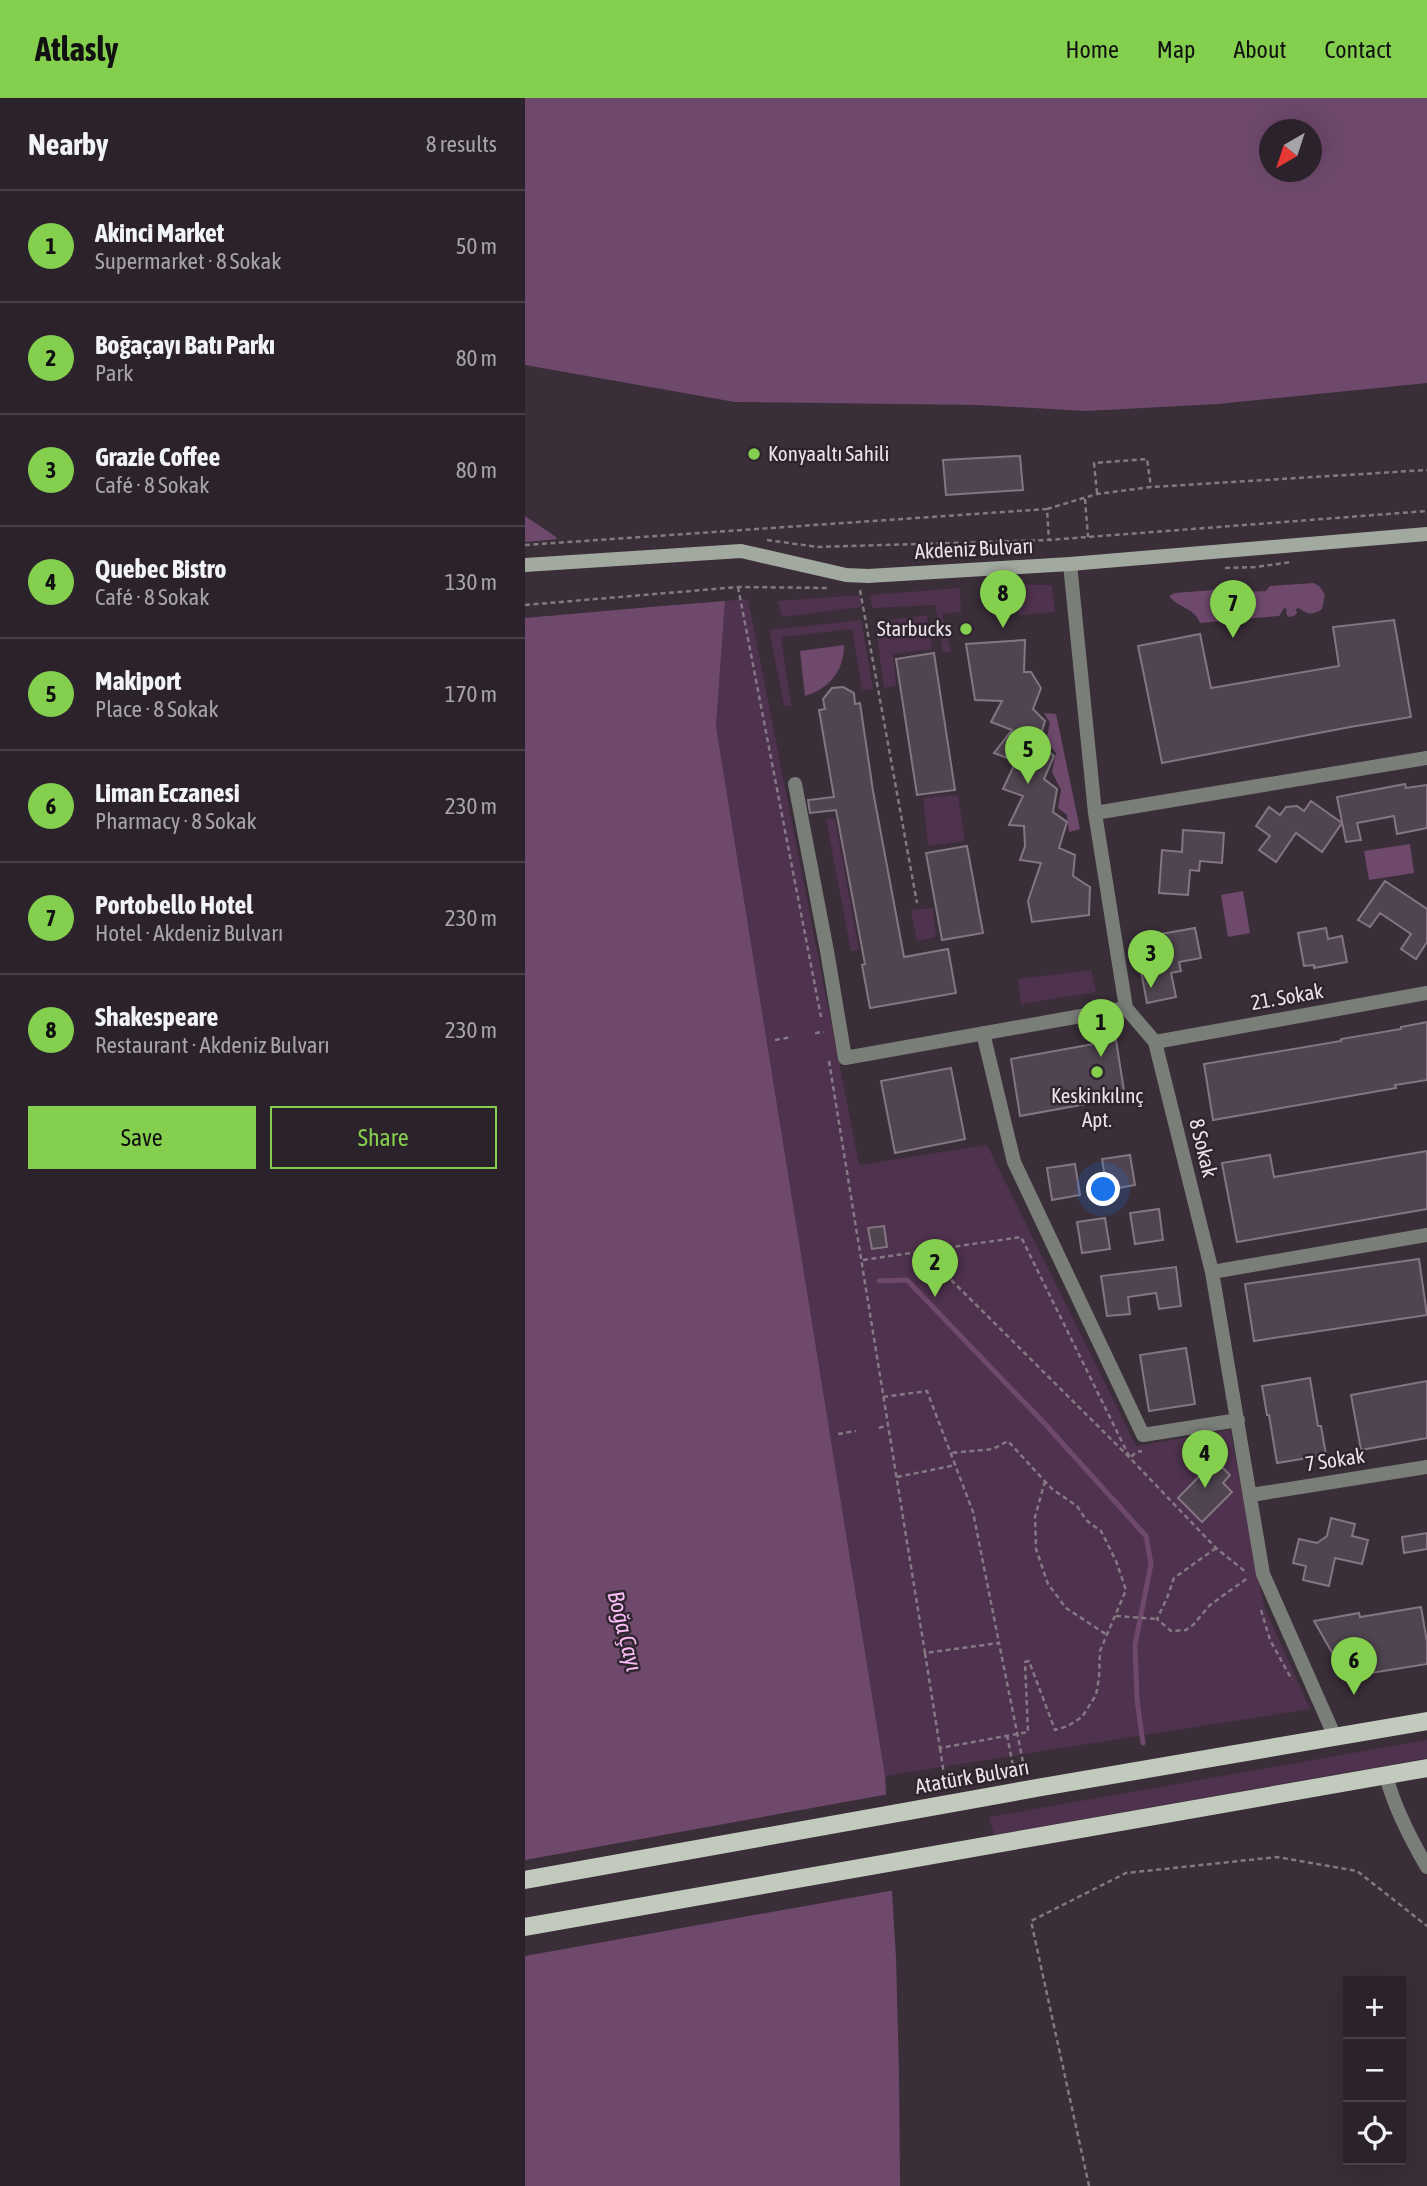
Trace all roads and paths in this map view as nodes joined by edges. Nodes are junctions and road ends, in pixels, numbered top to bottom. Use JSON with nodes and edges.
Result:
{"nodes":[{"id":1,"x":1427,"y":470,"type":"edge"},
{"id":2,"x":1151,"y":487,"type":"junction"},
{"id":3,"x":1097,"y":494,"type":"junction"},
{"id":4,"x":1085,"y":497,"type":"junction"},
{"id":5,"x":1047,"y":509,"type":"junction"},
{"id":6,"x":1427,"y":511,"type":"edge"},
{"id":7,"x":1427,"y":534,"type":"edge"},
{"id":8,"x":1088,"y":537,"type":"junction"},
{"id":9,"x":757,"y":540,"type":"dead end"},
{"id":10,"x":1049,"y":540,"type":"junction"},
{"id":11,"x":525,"y":545,"type":"edge"},
{"id":12,"x":1070,"y":564,"type":"junction"},
{"id":13,"x":525,"y":565,"type":"edge"},
{"id":14,"x":859,"y":588,"type":"dead end"},
{"id":15,"x":525,"y":605,"type":"edge"},
{"id":16,"x":1427,"y":758,"type":"edge"},
{"id":17,"x":795,"y":784,"type":"dead end"},
{"id":18,"x":1095,"y":813,"type":"junction"},
{"id":19,"x":917,"y":903,"type":"dead end"},
{"id":20,"x":1427,"y":993,"type":"edge"},
{"id":21,"x":1126,"y":1008,"type":"junction"},
{"id":22,"x":821,"y":1016,"type":"dead end"},
{"id":23,"x":823,"y":1030,"type":"dead end"},
{"id":24,"x":815,"y":1033,"type":"dead end"},
{"id":25,"x":983,"y":1033,"type":"junction"},
{"id":26,"x":792,"y":1037,"type":"dead end"},
{"id":27,"x":775,"y":1040,"type":"dead end"},
{"id":28,"x":1155,"y":1042,"type":"junction"},
{"id":29,"x":828,"y":1059,"type":"dead end"},
{"id":30,"x":1427,"y":1235,"type":"edge"},
{"id":31,"x":921,"y":1250,"type":"dead end"},
{"id":32,"x":1212,"y":1272,"type":"junction"},
{"id":33,"x":883,"y":1397,"type":"junction"},
{"id":34,"x":1238,"y":1420,"type":"junction"},
{"id":35,"x":888,"y":1425,"type":"junction"},
{"id":36,"x":879,"y":1428,"type":"dead end"},
{"id":37,"x":856,"y":1431,"type":"dead end"},
{"id":38,"x":838,"y":1434,"type":"dead end"},
{"id":39,"x":951,"y":1453,"type":"junction"},
{"id":40,"x":956,"y":1465,"type":"junction"},
{"id":41,"x":1427,"y":1466,"type":"edge"},
{"id":42,"x":896,"y":1477,"type":"junction"},
{"id":43,"x":1045,"y":1481,"type":"junction"},
{"id":44,"x":1251,"y":1495,"type":"junction"},
{"id":45,"x":1216,"y":1548,"type":"junction"},
{"id":46,"x":1116,"y":1616,"type":"junction"},
{"id":47,"x":1157,"y":1619,"type":"junction"},
{"id":48,"x":1107,"y":1635,"type":"junction"},
{"id":49,"x":999,"y":1643,"type":"junction"},
{"id":50,"x":925,"y":1653,"type":"junction"},
{"id":51,"x":1427,"y":1721,"type":"edge"},
{"id":52,"x":1018,"y":1733,"type":"junction"},
{"id":53,"x":1007,"y":1735,"type":"junction"},
{"id":54,"x":1335,"y":1737,"type":"junction"},
{"id":55,"x":940,"y":1748,"type":"junction"},
{"id":56,"x":1427,"y":1768,"type":"edge"},
{"id":57,"x":944,"y":1775,"type":"dead end"},
{"id":58,"x":1386,"y":1776,"type":"junction"},
{"id":59,"x":1026,"y":1778,"type":"dead end"},
{"id":60,"x":1016,"y":1780,"type":"dead end"},
{"id":61,"x":1427,"y":1867,"type":"edge"},
{"id":62,"x":525,"y":1880,"type":"edge"},
{"id":63,"x":1427,"y":1926,"type":"edge"},
{"id":64,"x":525,"y":1927,"type":"edge"},
{"id":65,"x":1089,"y":2186,"type":"edge"}],
"edges":[{"from":1,"to":2,"type":"path"},
{"from":2,"to":3,"type":"path"},
{"from":2,"to":3,"type":"path"},
{"from":3,"to":4,"type":"path"},
{"from":4,"to":5,"type":"path"},
{"from":4,"to":8,"type":"path"},
{"from":5,"to":10,"type":"path"},
{"from":5,"to":11,"type":"path"},
{"from":6,"to":8,"type":"path"},
{"from":7,"to":12,"type":"main road","name":"Akdeniz Bulvarı"},
{"from":8,"to":10,"type":"path"},
{"from":9,"to":10,"type":"path"},
{"from":12,"to":13,"type":"main road","name":"Akdeniz Bulvarı"},
{"from":12,"to":18,"type":"street"},
{"from":14,"to":19,"type":"path"},
{"from":15,"to":22,"type":"path"},
{"from":16,"to":18,"type":"street"},
{"from":17,"to":25,"type":"street"},
{"from":18,"to":21,"type":"street"},
{"from":20,"to":28,"type":"street","name":"21. Sokak"},
{"from":21,"to":25,"type":"street"},
{"from":21,"to":28,"type":"street","name":"8 Sokak"},
{"from":23,"to":24,"type":"path"},
{"from":25,"to":34,"type":"street"},
{"from":26,"to":27,"type":"path"},
{"from":28,"to":32,"type":"street","name":"8 Sokak"},
{"from":29,"to":33,"type":"path"},
{"from":30,"to":32,"type":"street"},
{"from":31,"to":45,"type":"path"},
{"from":32,"to":34,"type":"street","name":"8 Sokak"},
{"from":33,"to":35,"type":"path"},
{"from":33,"to":39,"type":"path"},
{"from":34,"to":44,"type":"street","name":"8 Sokak"},
{"from":35,"to":36,"type":"path"},
{"from":35,"to":42,"type":"path"},
{"from":37,"to":38,"type":"path"},
{"from":39,"to":40,"type":"path"},
{"from":39,"to":43,"type":"path"},
{"from":40,"to":42,"type":"path"},
{"from":40,"to":49,"type":"path"},
{"from":41,"to":44,"type":"street","name":"7 Sokak"},
{"from":42,"to":50,"type":"path"},
{"from":43,"to":46,"type":"path"},
{"from":43,"to":48,"type":"path"},
{"from":44,"to":54,"type":"street","name":"8 Sokak"},
{"from":45,"to":47,"type":"path"},
{"from":45,"to":47,"type":"path"},
{"from":46,"to":47,"type":"path"},
{"from":46,"to":48,"type":"path"},
{"from":48,"to":52,"type":"path"},
{"from":49,"to":50,"type":"path"},
{"from":49,"to":52,"type":"path"},
{"from":50,"to":55,"type":"path"},
{"from":51,"to":54,"type":"main road","name":"Atatürk Bulvarı"},
{"from":52,"to":53,"type":"path"},
{"from":52,"to":59,"type":"path"},
{"from":53,"to":55,"type":"path"},
{"from":53,"to":60,"type":"path"},
{"from":54,"to":62,"type":"main road","name":"Atatürk Bulvarı"},
{"from":55,"to":57,"type":"path"},
{"from":56,"to":58,"type":"main road"},
{"from":58,"to":61,"type":"street"},
{"from":58,"to":64,"type":"main road"},
{"from":63,"to":65,"type":"path"}]}
